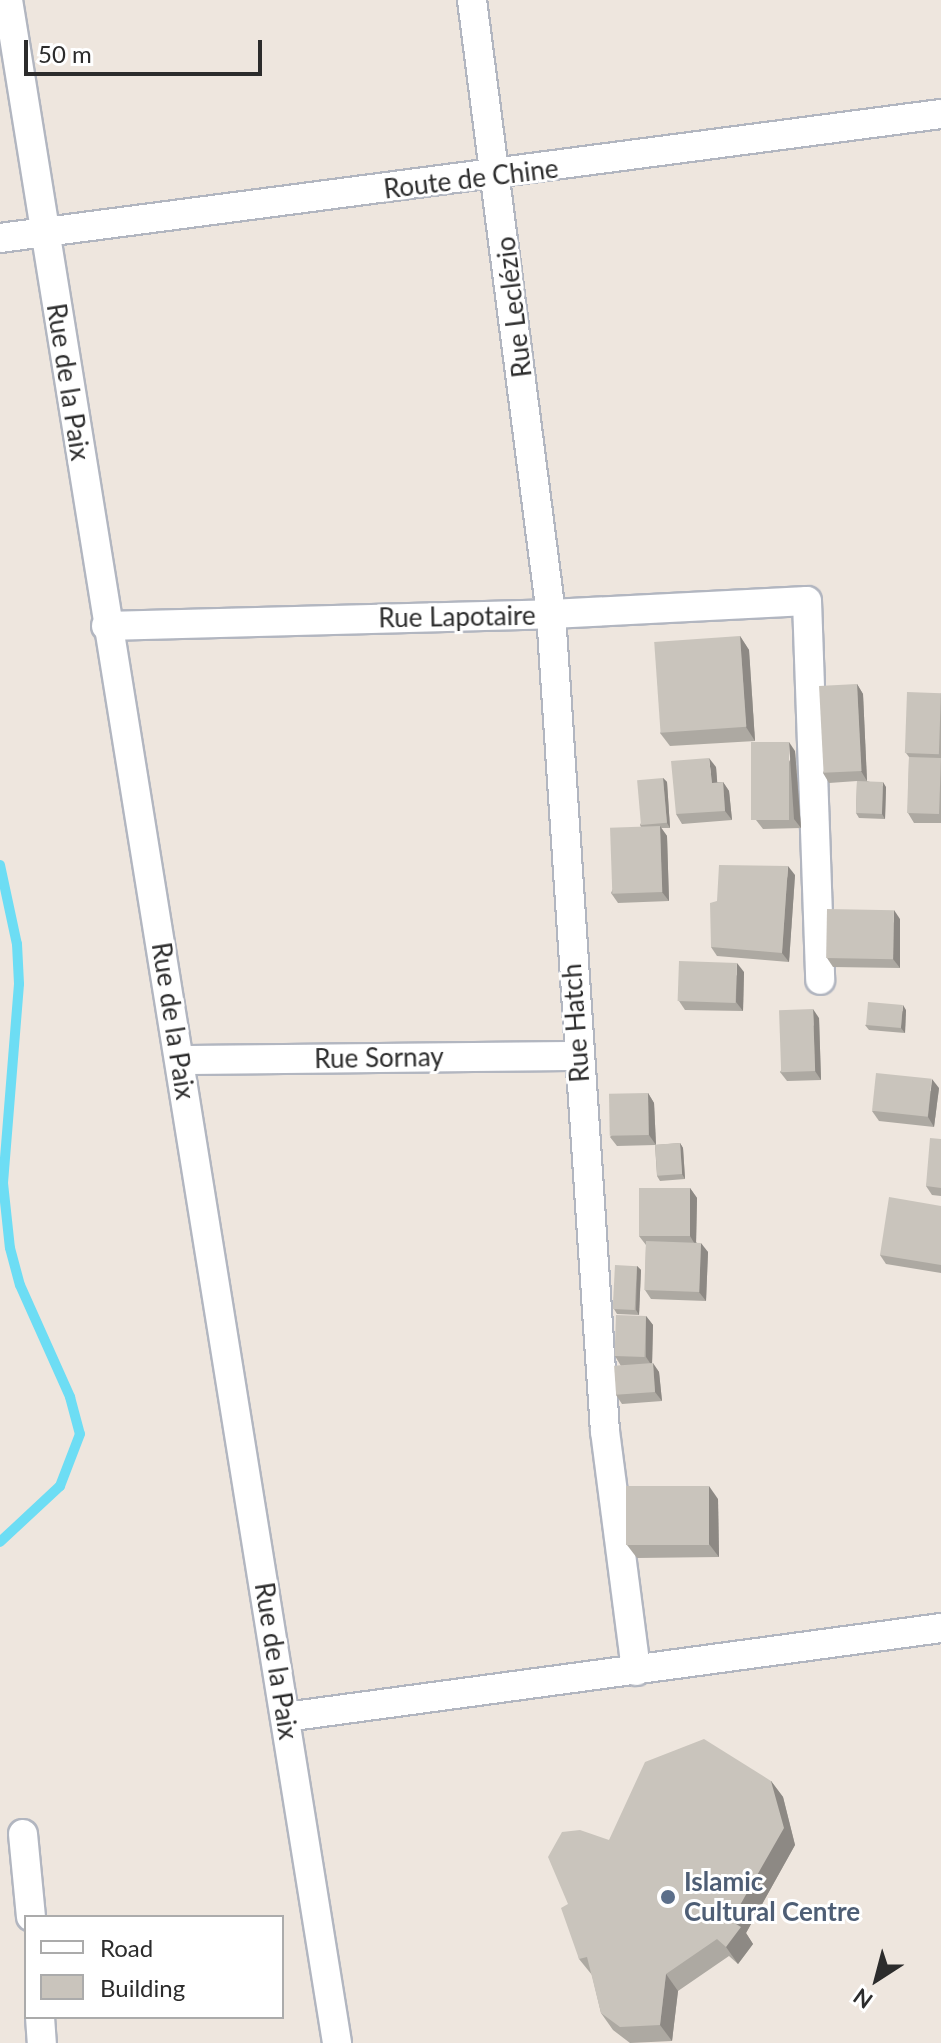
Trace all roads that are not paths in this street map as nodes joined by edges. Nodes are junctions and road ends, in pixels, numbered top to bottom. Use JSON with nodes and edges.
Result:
{"nodes":[{"id":1,"x":8,"y":0,"type":"edge"},
{"id":2,"x":472,"y":0,"type":"edge"},
{"id":3,"x":941,"y":114,"type":"edge"},
{"id":4,"x":498,"y":176,"type":"junction"},
{"id":5,"x":45,"y":232,"type":"junction"},
{"id":6,"x":0,"y":238,"type":"edge"},
{"id":7,"x":551,"y":614,"type":"junction"},
{"id":8,"x":106,"y":626,"type":"junction"},
{"id":9,"x":820,"y":980,"type":"dead end"},
{"id":10,"x":578,"y":1056,"type":"junction"},
{"id":11,"x":180,"y":1060,"type":"junction"},
{"id":12,"x":941,"y":1628,"type":"edge"},
{"id":13,"x":636,"y":1671,"type":"junction"},
{"id":14,"x":286,"y":1717,"type":"junction"},
{"id":15,"x":23,"y":1834,"type":"dead end"},
{"id":16,"x":31,"y":1915,"type":"edge"},
{"id":17,"x":40,"y":2019,"type":"edge"},
{"id":18,"x":42,"y":2043,"type":"edge"},
{"id":19,"x":337,"y":2043,"type":"edge"}],
"edges":[{"from":1,"to":5,"type":"street","name":"Rue de la Paix"},
{"from":2,"to":4,"type":"street","name":"Rue Leclézio"},
{"from":3,"to":4,"type":"street","name":"Route de Chine"},
{"from":4,"to":5,"type":"street","name":"Route de Chine"},
{"from":4,"to":7,"type":"street","name":"Rue Leclézio"},
{"from":5,"to":6,"type":"street","name":"Route de Chine"},
{"from":5,"to":8,"type":"street","name":"Rue de la Paix"},
{"from":7,"to":8,"type":"street","name":"Rue Lapotaire"},
{"from":7,"to":9,"type":"street","name":"Rue Lapotaire"},
{"from":7,"to":10,"type":"street","name":"Rue Hatch"},
{"from":8,"to":11,"type":"street","name":"Rue de la Paix"},
{"from":10,"to":11,"type":"street","name":"Rue Sornay"},
{"from":10,"to":13,"type":"street","name":"Rue Hatch"},
{"from":11,"to":14,"type":"street","name":"Rue de la Paix"},
{"from":12,"to":13,"type":"street"},
{"from":13,"to":14,"type":"street"},
{"from":14,"to":19,"type":"street","name":"Rue de la Paix"},
{"from":15,"to":16,"type":"street"},
{"from":17,"to":18,"type":"street"}]}
